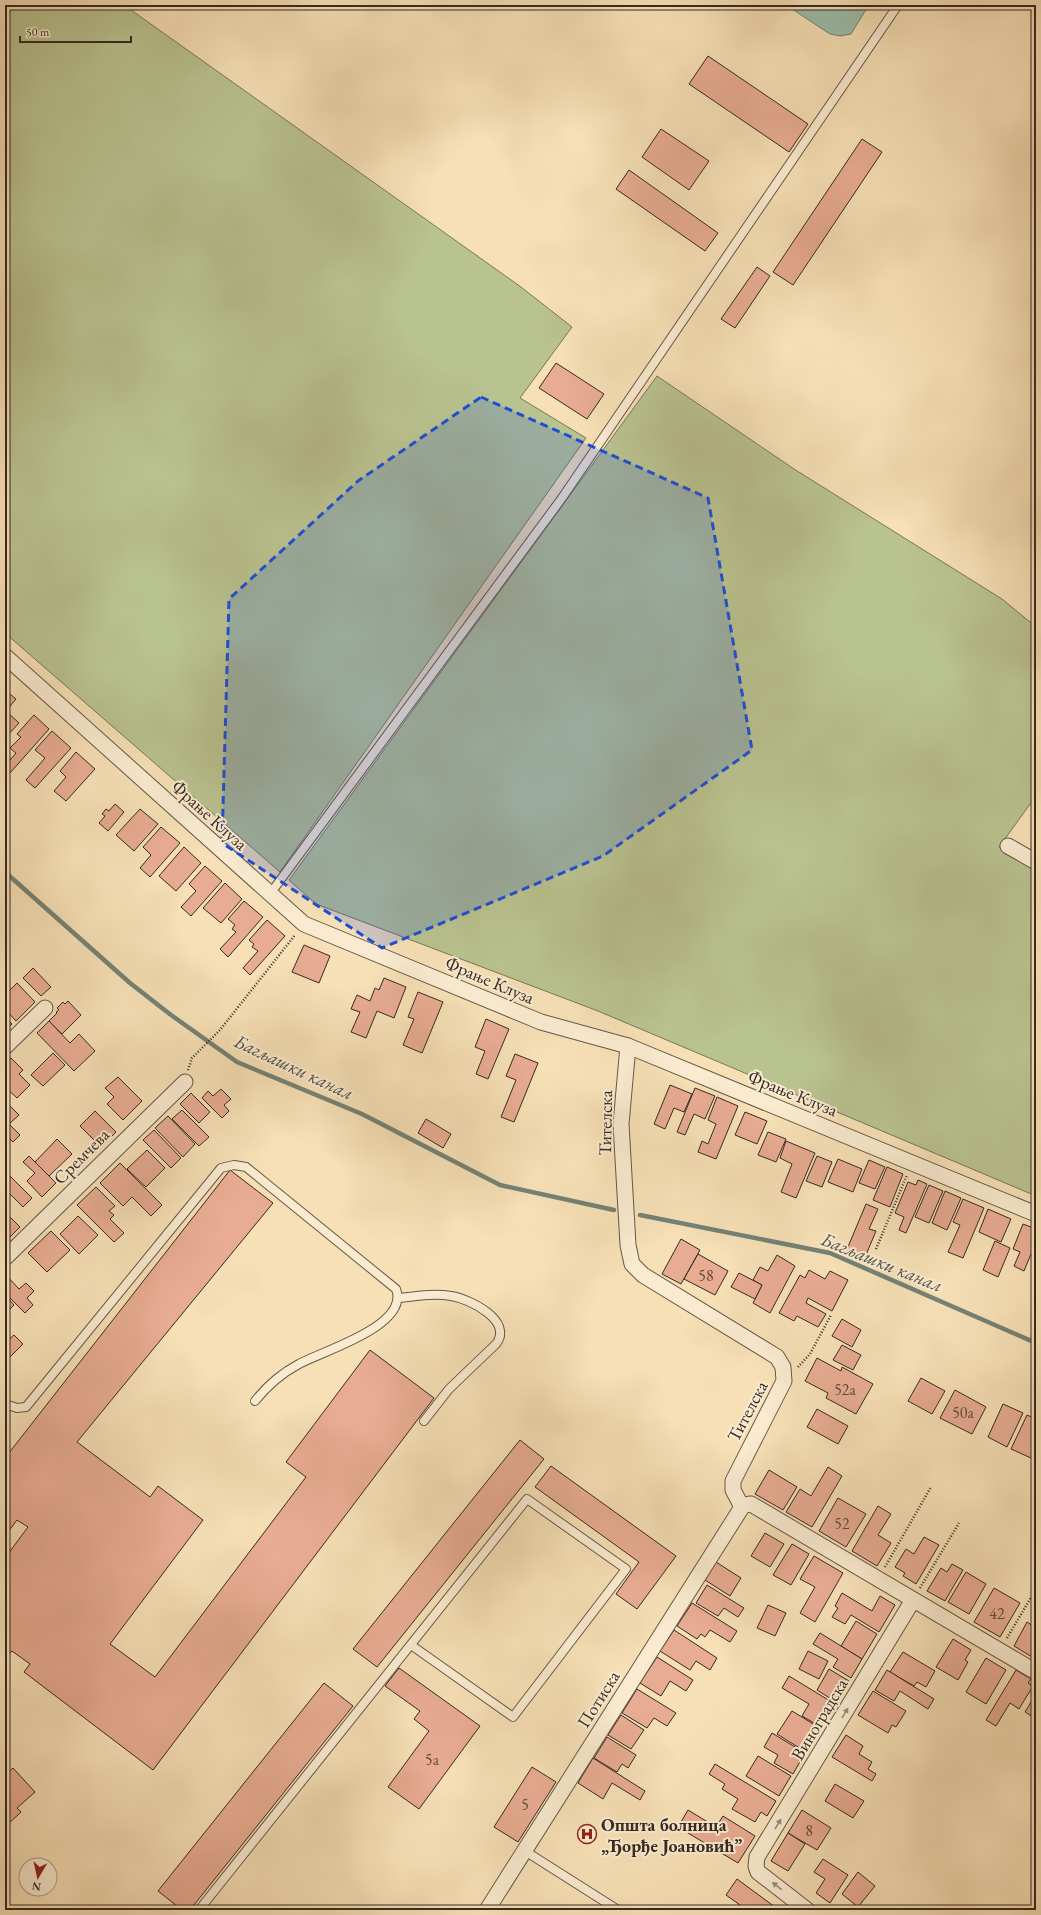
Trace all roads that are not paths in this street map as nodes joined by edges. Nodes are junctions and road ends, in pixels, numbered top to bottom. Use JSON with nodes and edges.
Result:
{"nodes":[{"id":1,"x":898,"y":5,"type":"edge"},
{"id":2,"x":5,"y":656,"type":"edge"},
{"id":3,"x":1008,"y":846,"type":"dead end"},
{"id":4,"x":1036,"y":862,"type":"edge"},
{"id":5,"x":270,"y":894,"type":"junction"},
{"id":6,"x":45,"y":1008,"type":"dead end"},
{"id":7,"x":628,"y":1046,"type":"junction"},
{"id":8,"x":5,"y":1047,"type":"edge"},
{"id":9,"x":184,"y":1082,"type":"dead end"},
{"id":10,"x":1036,"y":1214,"type":"edge"},
{"id":11,"x":5,"y":1258,"type":"edge"},
{"id":12,"x":399,"y":1298,"type":"junction"},
{"id":13,"x":255,"y":1401,"type":"dead end"},
{"id":14,"x":5,"y":1404,"type":"edge"},
{"id":15,"x":424,"y":1421,"type":"dead end"},
{"id":16,"x":742,"y":1507,"type":"junction"},
{"id":17,"x":913,"y":1600,"type":"junction"},
{"id":18,"x":411,"y":1645,"type":"junction"},
{"id":19,"x":1036,"y":1672,"type":"edge"},
{"id":20,"x":524,"y":1851,"type":"junction"},
{"id":21,"x":199,"y":1910,"type":"edge"},
{"id":22,"x":487,"y":1910,"type":"edge"},
{"id":23,"x":618,"y":1910,"type":"edge"},
{"id":24,"x":807,"y":1910,"type":"edge"}],
"edges":[{"from":1,"to":5,"type":"lane"},
{"from":2,"to":5,"type":"street","name":"Фрање Клуза"},
{"from":3,"to":4,"type":"street"},
{"from":5,"to":7,"type":"street","name":"Фрање Клуза"},
{"from":6,"to":8,"type":"street"},
{"from":7,"to":10,"type":"street","name":"Фрање Клуза"},
{"from":7,"to":16,"type":"street","name":"Тителска"},
{"from":9,"to":11,"type":"street","name":"Сремчева"},
{"from":12,"to":13,"type":"lane"},
{"from":12,"to":14,"type":"lane"},
{"from":12,"to":15,"type":"lane"},
{"from":16,"to":17,"type":"street"},
{"from":16,"to":20,"type":"street","name":"Потиска"},
{"from":17,"to":19,"type":"street"},
{"from":24,"to":17,"type":"street","name":"Виноградска","one_way":true},
{"from":18,"to":18,"type":"lane"},
{"from":18,"to":21,"type":"lane"},
{"from":20,"to":22,"type":"street","name":"Потиска"},
{"from":20,"to":23,"type":"lane"}]}
